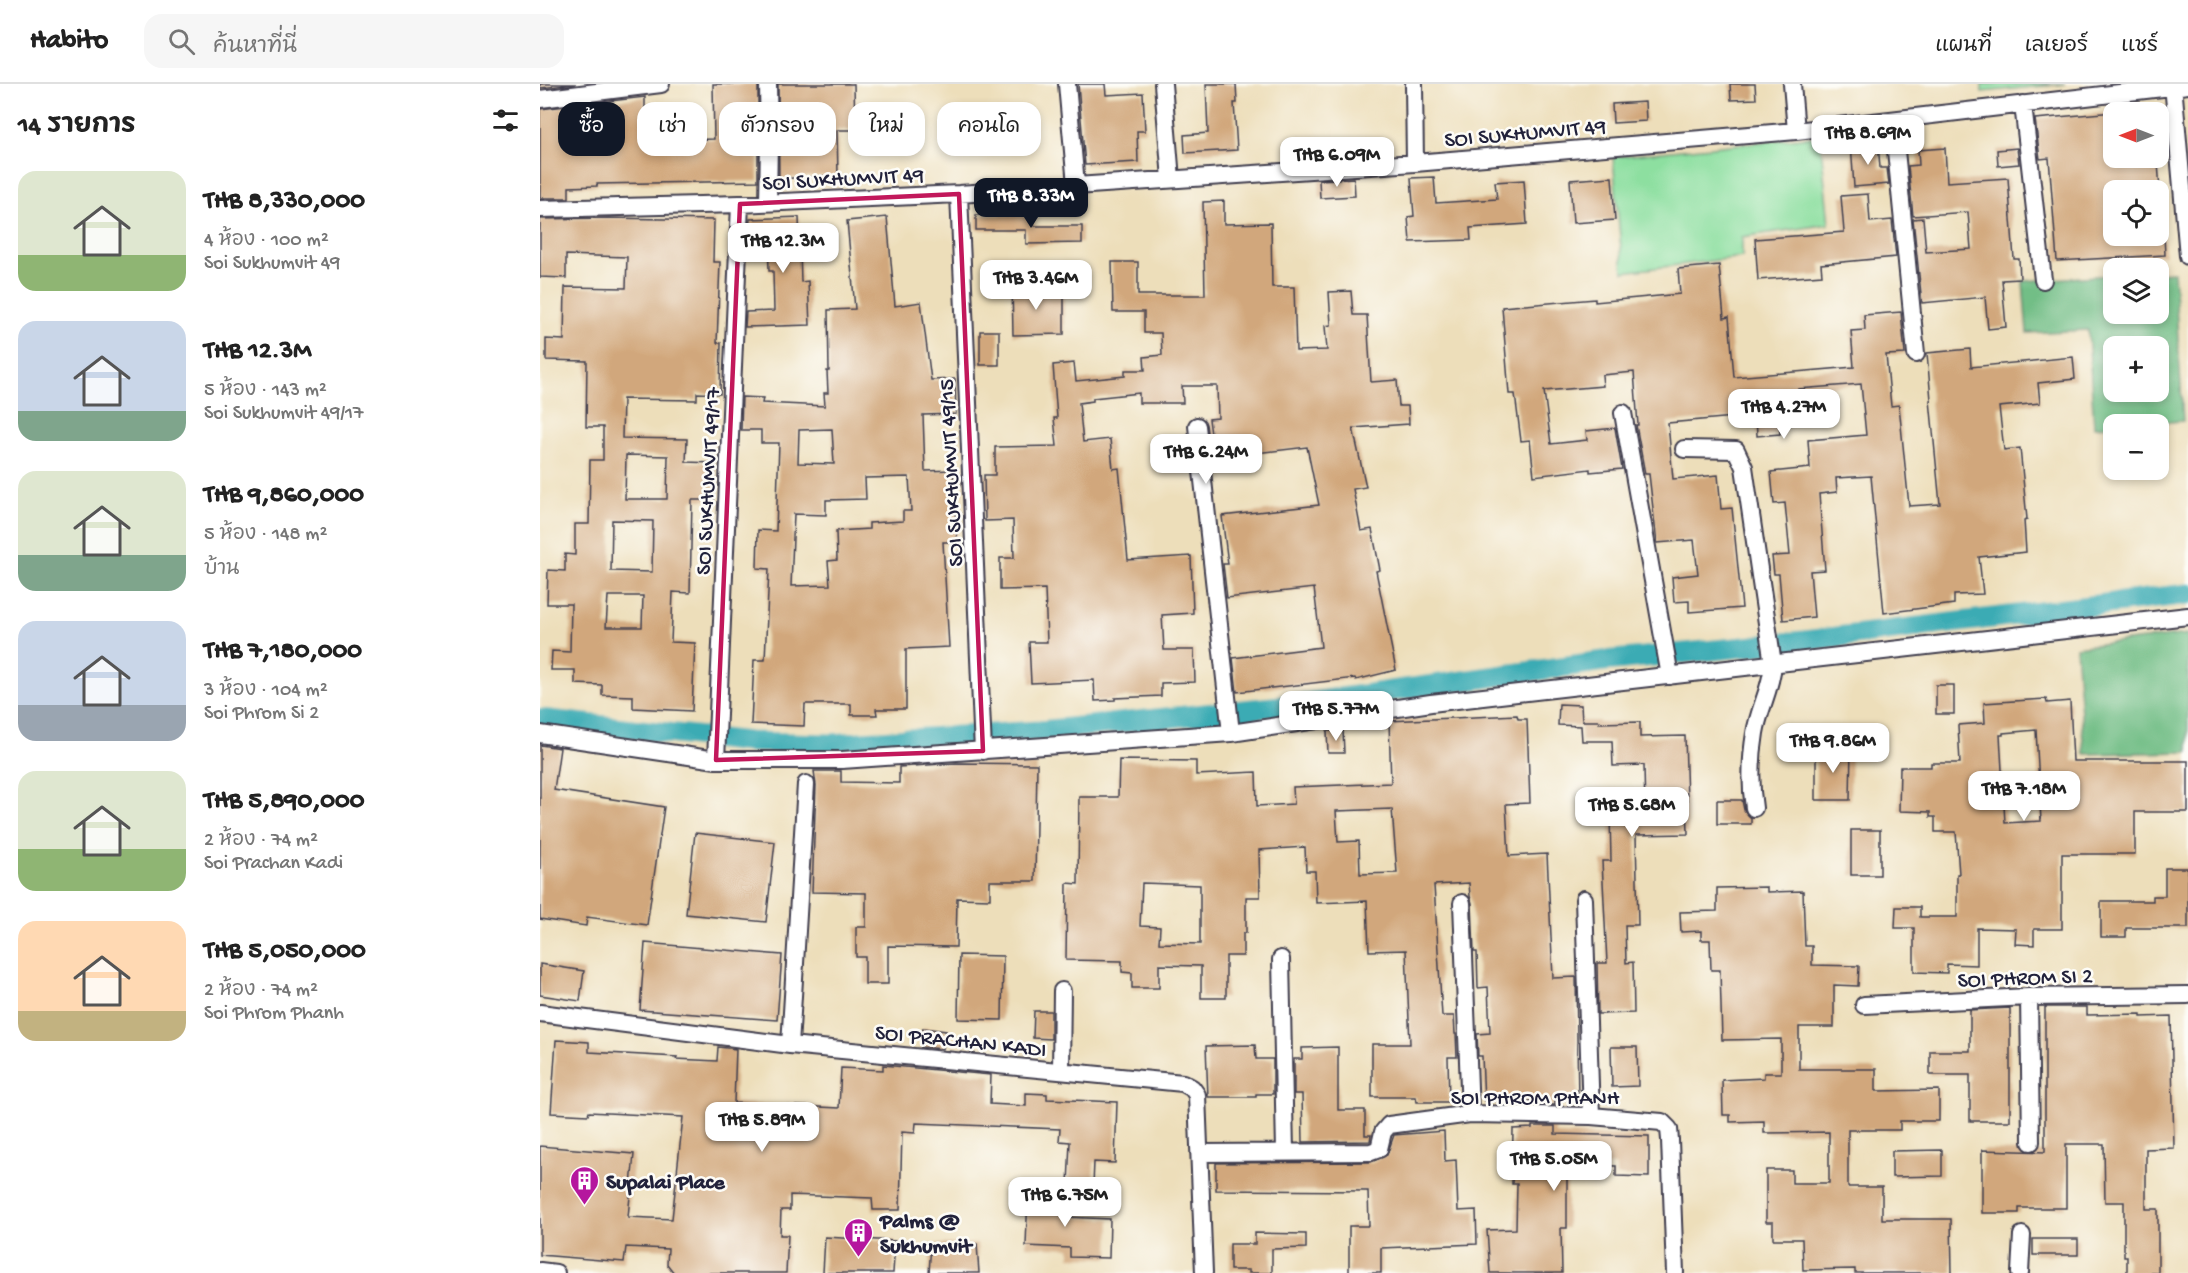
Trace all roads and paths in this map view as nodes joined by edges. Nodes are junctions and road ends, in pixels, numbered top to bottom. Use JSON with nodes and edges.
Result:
{"nodes":[{"id":1,"x":661,"y":84,"type":"edge"},
{"id":2,"x":768,"y":84,"type":"edge"},
{"id":3,"x":1067,"y":84,"type":"edge"},
{"id":4,"x":1163,"y":84,"type":"edge"},
{"id":5,"x":1414,"y":84,"type":"edge"},
{"id":6,"x":1792,"y":84,"type":"edge"},
{"id":7,"x":2178,"y":85,"type":"edge"},
{"id":8,"x":540,"y":99,"type":"edge"},
{"id":9,"x":2023,"y":104,"type":"junction"},
{"id":10,"x":1893,"y":120,"type":"junction"},
{"id":11,"x":1796,"y":131,"type":"junction"},
{"id":12,"x":1414,"y":163,"type":"junction"},
{"id":13,"x":1171,"y":179,"type":"junction"},
{"id":14,"x":1076,"y":185,"type":"junction"},
{"id":15,"x":959,"y":194,"type":"junction"},
{"id":16,"x":768,"y":203,"type":"junction"},
{"id":17,"x":740,"y":204,"type":"junction"},
{"id":18,"x":540,"y":209,"type":"edge"},
{"id":19,"x":2188,"y":256,"type":"edge"},
{"id":20,"x":2043,"y":280,"type":"dead end"},
{"id":21,"x":1916,"y":354,"type":"dead end"},
{"id":22,"x":1623,"y":413,"type":"dead end"},
{"id":23,"x":1197,"y":426,"type":"dead end"},
{"id":24,"x":1684,"y":449,"type":"dead end"},
{"id":25,"x":2188,"y":616,"type":"edge"},
{"id":26,"x":1773,"y":664,"type":"junction"},
{"id":27,"x":1670,"y":676,"type":"junction"},
{"id":28,"x":1231,"y":733,"type":"junction"},
{"id":29,"x":540,"y":734,"type":"edge"},
{"id":30,"x":983,"y":751,"type":"junction"},
{"id":31,"x":716,"y":760,"type":"junction"},
{"id":32,"x":806,"y":784,"type":"dead end"},
{"id":33,"x":1754,"y":808,"type":"dead end"},
{"id":34,"x":1584,"y":899,"type":"dead end"},
{"id":35,"x":1462,"y":903,"type":"dead end"},
{"id":36,"x":1281,"y":958,"type":"dead end"},
{"id":37,"x":1062,"y":991,"type":"dead end"},
{"id":38,"x":2188,"y":995,"type":"edge"},
{"id":39,"x":2029,"y":997,"type":"junction"},
{"id":40,"x":1864,"y":1005,"type":"dead end"},
{"id":41,"x":540,"y":1013,"type":"edge"},
{"id":42,"x":790,"y":1045,"type":"junction"},
{"id":43,"x":1061,"y":1071,"type":"junction"},
{"id":44,"x":1470,"y":1114,"type":"junction"},
{"id":45,"x":1591,"y":1116,"type":"junction"},
{"id":46,"x":2031,"y":1142,"type":"dead end"},
{"id":47,"x":1285,"y":1152,"type":"junction"},
{"id":48,"x":1200,"y":1153,"type":"junction"},
{"id":49,"x":2022,"y":1235,"type":"dead end"},
{"id":50,"x":540,"y":1271,"type":"edge"},
{"id":51,"x":556,"y":1273,"type":"edge"},
{"id":52,"x":1204,"y":1273,"type":"edge"},
{"id":53,"x":1675,"y":1273,"type":"edge"},
{"id":54,"x":2020,"y":1273,"type":"edge"}],
"edges":[{"from":1,"to":8,"type":"street"},
{"from":2,"to":16,"type":"street"},
{"from":3,"to":14,"type":"street"},
{"from":4,"to":13,"type":"street"},
{"from":5,"to":12,"type":"street"},
{"from":6,"to":11,"type":"street"},
{"from":7,"to":9,"type":"street","name":"SOI SUKHUMVIT 49"},
{"from":7,"to":19,"type":"street"},
{"from":9,"to":10,"type":"street","name":"SOI SUKHUMVIT 49"},
{"from":9,"to":20,"type":"street"},
{"from":10,"to":11,"type":"street","name":"SOI SUKHUMVIT 49"},
{"from":10,"to":21,"type":"street"},
{"from":11,"to":12,"type":"street","name":"SOI SUKHUMVIT 49"},
{"from":12,"to":13,"type":"street","name":"SOI SUKHUMVIT 49"},
{"from":13,"to":14,"type":"street","name":"SOI SUKHUMVIT 49"},
{"from":14,"to":15,"type":"street","name":"SOI SUKHUMVIT 49"},
{"from":15,"to":16,"type":"street","name":"SOI SUKHUMVIT 49"},
{"from":15,"to":30,"type":"street","name":"SOI SUKHUMVIT 49/15"},
{"from":16,"to":17,"type":"street","name":"SOI SUKHUMVIT 49"},
{"from":17,"to":18,"type":"street","name":"SOI SUKHUMVIT 49"},
{"from":17,"to":31,"type":"street","name":"SOI SUKHUMVIT 49/17"},
{"from":22,"to":27,"type":"street"},
{"from":23,"to":28,"type":"street"},
{"from":24,"to":26,"type":"street"},
{"from":25,"to":26,"type":"street"},
{"from":26,"to":27,"type":"street"},
{"from":26,"to":33,"type":"street"},
{"from":27,"to":28,"type":"street"},
{"from":28,"to":30,"type":"street"},
{"from":29,"to":31,"type":"street"},
{"from":30,"to":31,"type":"street"},
{"from":32,"to":42,"type":"street"},
{"from":34,"to":45,"type":"street"},
{"from":35,"to":44,"type":"street"},
{"from":36,"to":47,"type":"street"},
{"from":37,"to":43,"type":"street"},
{"from":38,"to":39,"type":"street","name":"SOI PHROM SI 2"},
{"from":39,"to":40,"type":"street","name":"SOI PHROM SI 2"},
{"from":39,"to":46,"type":"street"},
{"from":41,"to":42,"type":"street","name":"SOI PRACHAN KADI"},
{"from":42,"to":43,"type":"street","name":"SOI PRACHAN KADI"},
{"from":43,"to":48,"type":"street","name":"SOI PRACHAN KADI"},
{"from":44,"to":45,"type":"street","name":"SOI PHROM PHANH"},
{"from":44,"to":47,"type":"street","name":"SOI PHROM PHANH"},
{"from":45,"to":53,"type":"street","name":"SOI PHROM PHANH"},
{"from":47,"to":48,"type":"street","name":"SOI PHROM PHANH"},
{"from":48,"to":52,"type":"street","name":"SOI PRACHAN KADI"},
{"from":49,"to":54,"type":"street"},
{"from":50,"to":51,"type":"street"}]}
